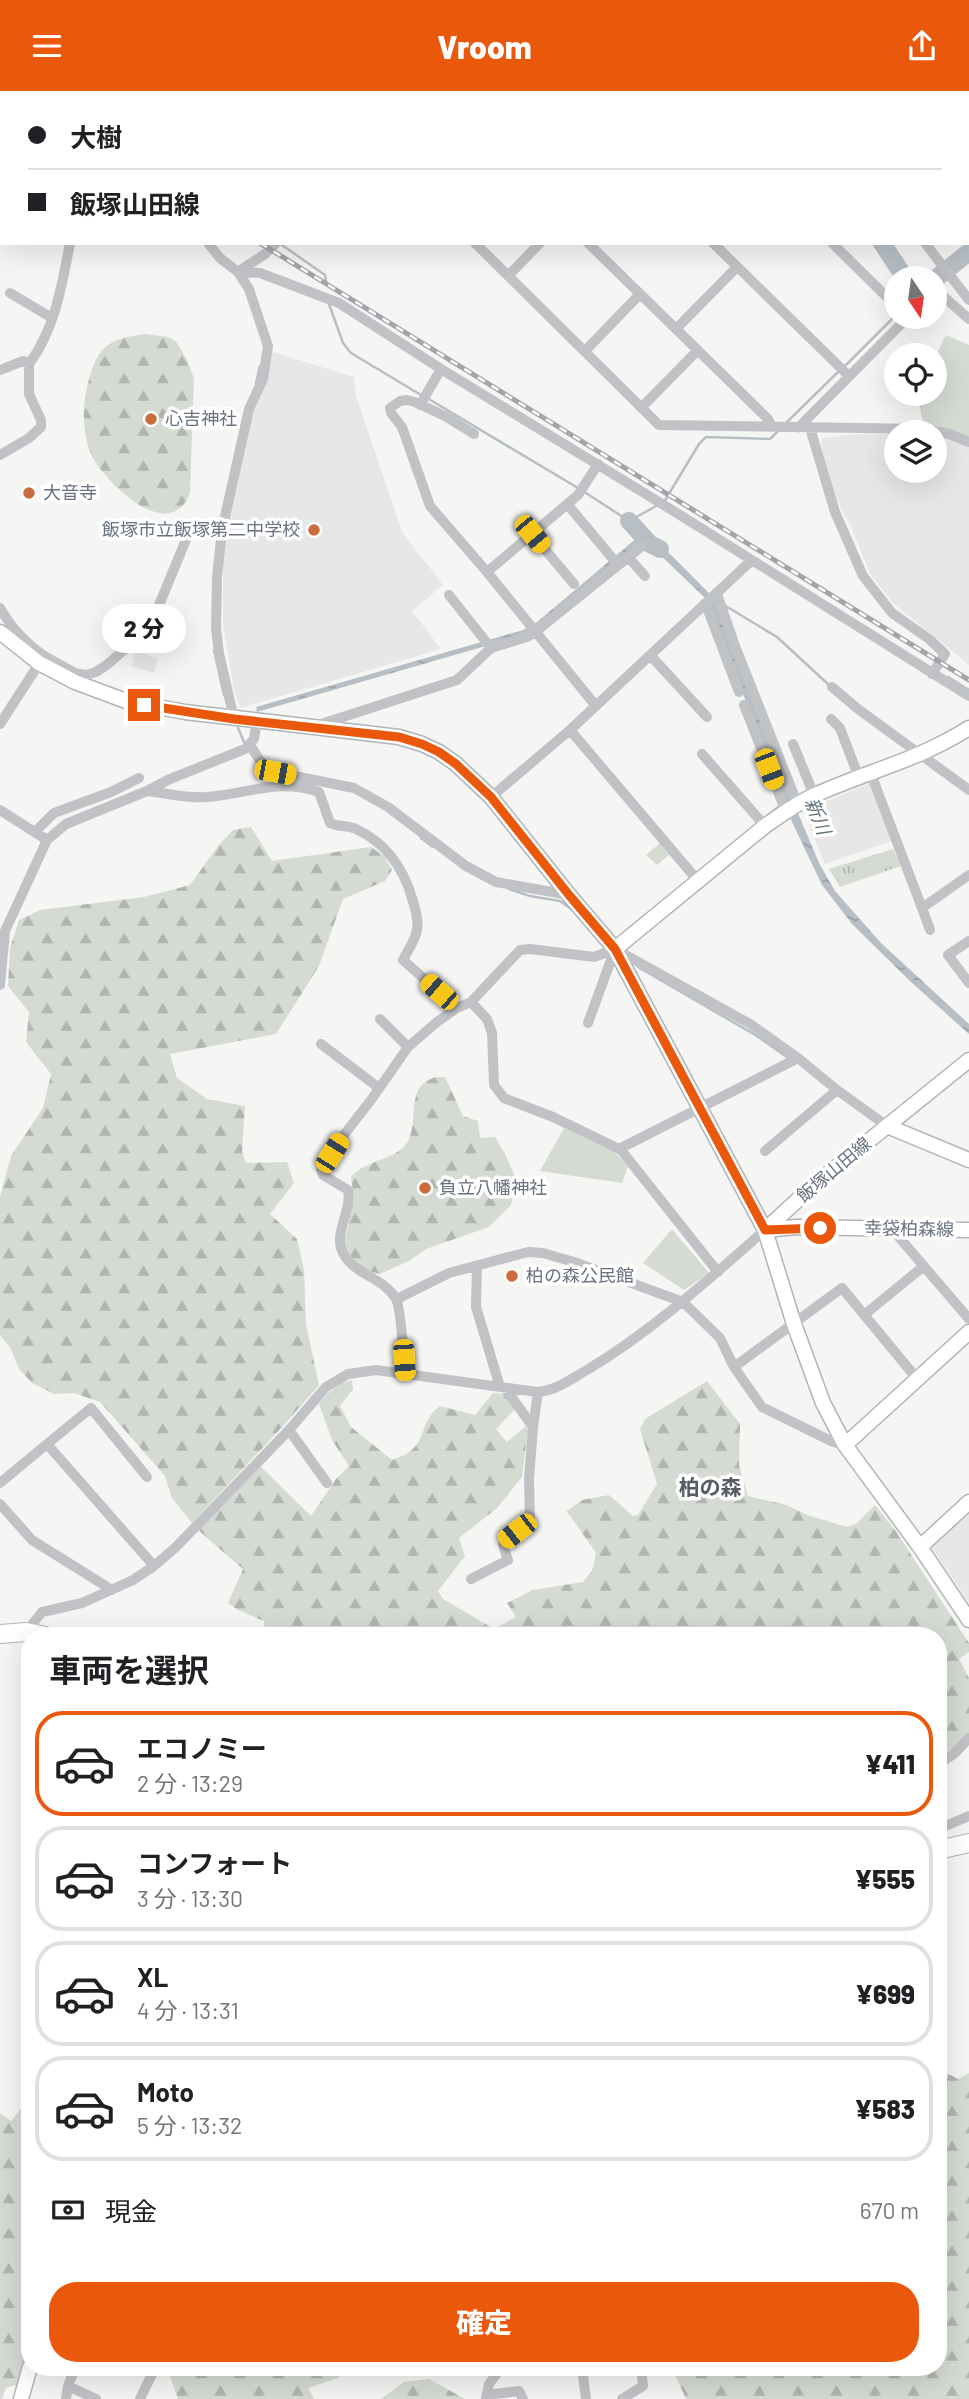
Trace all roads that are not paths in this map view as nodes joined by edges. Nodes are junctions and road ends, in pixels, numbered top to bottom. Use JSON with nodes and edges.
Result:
{"nodes":[{"id":1,"x":70,"y":245,"type":"edge"},
{"id":2,"x":210,"y":245,"type":"edge"},
{"id":3,"x":274,"y":245,"type":"edge"},
{"id":4,"x":477,"y":245,"type":"edge"},
{"id":5,"x":538,"y":245,"type":"edge"},
{"id":6,"x":590,"y":245,"type":"edge"},
{"id":7,"x":715,"y":245,"type":"edge"},
{"id":8,"x":834,"y":245,"type":"edge"},
{"id":9,"x":927,"y":245,"type":"edge"},
{"id":10,"x":737,"y":267,"type":"junction"},
{"id":11,"x":238,"y":272,"type":"junction"},
{"id":12,"x":509,"y":275,"type":"junction"},
{"id":13,"x":10,"y":293,"type":"dead end"},
{"id":14,"x":640,"y":294,"type":"junction"},
{"id":15,"x":884,"y":294,"type":"edge"},
{"id":16,"x":947,"y":300,"type":"edge"},
{"id":17,"x":969,"y":300,"type":"edge"},
{"id":18,"x":51,"y":318,"type":"junction"},
{"id":19,"x":969,"y":319,"type":"edge"},
{"id":20,"x":895,"y":329,"type":"edge"},
{"id":21,"x":676,"y":330,"type":"junction"},
{"id":22,"x":698,"y":350,"type":"junction"},
{"id":23,"x":585,"y":351,"type":"junction"},
{"id":24,"x":29,"y":364,"type":"junction"},
{"id":25,"x":441,"y":369,"type":"junction"},
{"id":26,"x":0,"y":370,"type":"edge"},
{"id":27,"x":849,"y":376,"type":"junction"},
{"id":28,"x":421,"y":403,"type":"junction"},
{"id":29,"x":641,"y":408,"type":"junction"},
{"id":30,"x":772,"y":427,"type":"junction"},
{"id":31,"x":798,"y":428,"type":"junction"},
{"id":32,"x":810,"y":428,"type":"junction"},
{"id":33,"x":474,"y":434,"type":"dead end"},
{"id":34,"x":969,"y":442,"type":"edge"},
{"id":35,"x":0,"y":455,"type":"edge"},
{"id":36,"x":598,"y":464,"type":"junction"},
{"id":37,"x":568,"y":505,"type":"junction"},
{"id":38,"x":219,"y":530,"type":"junction"},
{"id":39,"x":532,"y":534,"type":"junction"},
{"id":40,"x":642,"y":546,"type":"dead end"},
{"id":41,"x":628,"y":557,"type":"junction"},
{"id":42,"x":752,"y":560,"type":"junction"},
{"id":43,"x":615,"y":562,"type":"junction"},
{"id":44,"x":487,"y":572,"type":"junction"},
{"id":45,"x":645,"y":576,"type":"dead end"},
{"id":46,"x":574,"y":584,"type":"dead end"},
{"id":47,"x":449,"y":596,"type":"dead end"},
{"id":48,"x":711,"y":600,"type":"junction"},
{"id":49,"x":0,"y":608,"type":"edge"},
{"id":50,"x":533,"y":629,"type":"junction"},
{"id":51,"x":0,"y":632,"type":"edge"},
{"id":52,"x":488,"y":645,"type":"junction"},
{"id":53,"x":650,"y":656,"type":"junction"},
{"id":54,"x":42,"y":659,"type":"junction"},
{"id":55,"x":934,"y":671,"type":"junction"},
{"id":56,"x":832,"y":687,"type":"dead end"},
{"id":57,"x":739,"y":692,"type":"dead end"},
{"id":58,"x":969,"y":696,"type":"edge"},
{"id":59,"x":744,"y":705,"type":"dead end"},
{"id":60,"x":596,"y":706,"type":"junction"},
{"id":61,"x":706,"y":717,"type":"dead end"},
{"id":62,"x":234,"y":719,"type":"junction"},
{"id":63,"x":831,"y":719,"type":"dead end"},
{"id":64,"x":1,"y":720,"type":"edge"},
{"id":65,"x":257,"y":721,"type":"junction"},
{"id":66,"x":315,"y":726,"type":"junction"},
{"id":67,"x":969,"y":728,"type":"edge"},
{"id":68,"x":570,"y":730,"type":"junction"},
{"id":69,"x":793,"y":744,"type":"dead end"},
{"id":70,"x":250,"y":745,"type":"junction"},
{"id":71,"x":702,"y":754,"type":"dead end"},
{"id":72,"x":921,"y":755,"type":"junction"},
{"id":73,"x":865,"y":776,"type":"junction"},
{"id":74,"x":139,"y":778,"type":"dead end"},
{"id":75,"x":301,"y":782,"type":"junction"},
{"id":76,"x":969,"y":790,"type":"edge"},
{"id":77,"x":147,"y":792,"type":"junction"},
{"id":78,"x":814,"y":795,"type":"junction"},
{"id":79,"x":491,"y":797,"type":"junction"},
{"id":80,"x":792,"y":808,"type":"junction"},
{"id":81,"x":0,"y":810,"type":"edge"},
{"id":82,"x":765,"y":826,"type":"junction"},
{"id":83,"x":36,"y":832,"type":"junction"},
{"id":84,"x":47,"y":840,"type":"junction"},
{"id":85,"x":969,"y":875,"type":"edge"},
{"id":86,"x":699,"y":881,"type":"junction"},
{"id":87,"x":569,"y":895,"type":"junction"},
{"id":88,"x":922,"y":908,"type":"junction"},
{"id":89,"x":930,"y":930,"type":"dead end"},
{"id":90,"x":2,"y":939,"type":"edge"},
{"id":91,"x":969,"y":941,"type":"edge"},
{"id":92,"x":615,"y":949,"type":"junction"},
{"id":93,"x":969,"y":983,"type":"edge"},
{"id":94,"x":0,"y":985,"type":"edge"},
{"id":95,"x":471,"y":1002,"type":"junction"},
{"id":96,"x":457,"y":1008,"type":"junction"},
{"id":97,"x":380,"y":1019,"type":"dead end"},
{"id":98,"x":589,"y":1023,"type":"dead end"},
{"id":99,"x":321,"y":1044,"type":"dead end"},
{"id":100,"x":408,"y":1047,"type":"junction"},
{"id":101,"x":794,"y":1060,"type":"junction"},
{"id":102,"x":969,"y":1060,"type":"edge"},
{"id":103,"x":379,"y":1088,"type":"junction"},
{"id":104,"x":834,"y":1093,"type":"junction"},
{"id":105,"x":701,"y":1108,"type":"junction"},
{"id":106,"x":887,"y":1126,"type":"junction"},
{"id":107,"x":619,"y":1149,"type":"junction"},
{"id":108,"x":765,"y":1151,"type":"dead end"},
{"id":109,"x":969,"y":1160,"type":"edge"},
{"id":110,"x":892,"y":1229,"type":"junction"},
{"id":111,"x":765,"y":1230,"type":"junction"},
{"id":112,"x":969,"y":1230,"type":"edge"},
{"id":113,"x":477,"y":1266,"type":"junction"},
{"id":114,"x":924,"y":1266,"type":"junction"},
{"id":115,"x":718,"y":1272,"type":"junction"},
{"id":116,"x":397,"y":1299,"type":"junction"},
{"id":117,"x":682,"y":1302,"type":"junction"},
{"id":118,"x":864,"y":1315,"type":"junction"},
{"id":119,"x":969,"y":1319,"type":"edge"},
{"id":120,"x":794,"y":1324,"type":"junction"},
{"id":121,"x":969,"y":1332,"type":"edge"},
{"id":122,"x":734,"y":1367,"type":"junction"},
{"id":123,"x":405,"y":1374,"type":"junction"},
{"id":124,"x":918,"y":1380,"type":"junction"},
{"id":125,"x":502,"y":1387,"type":"junction"},
{"id":126,"x":538,"y":1392,"type":"junction"},
{"id":127,"x":533,"y":1427,"type":"junction"},
{"id":128,"x":289,"y":1430,"type":"junction"},
{"id":129,"x":47,"y":1444,"type":"junction"},
{"id":130,"x":845,"y":1445,"type":"junction"},
{"id":131,"x":147,"y":1477,"type":"dead end"},
{"id":132,"x":0,"y":1483,"type":"edge"},
{"id":133,"x":327,"y":1483,"type":"dead end"},
{"id":134,"x":969,"y":1502,"type":"edge"},
{"id":135,"x":0,"y":1504,"type":"edge"},
{"id":136,"x":920,"y":1547,"type":"junction"},
{"id":137,"x":153,"y":1566,"type":"junction"},
{"id":138,"x":471,"y":1579,"type":"dead end"},
{"id":139,"x":112,"y":1590,"type":"junction"},
{"id":140,"x":969,"y":1621,"type":"edge"},
{"id":141,"x":30,"y":1627,"type":"edge"},
{"id":142,"x":21,"y":1632,"type":"edge"},
{"id":143,"x":0,"y":1634,"type":"edge"},
{"id":144,"x":969,"y":1738,"type":"edge"},
{"id":145,"x":947,"y":1759,"type":"edge"},
{"id":146,"x":969,"y":1817,"type":"edge"},
{"id":147,"x":947,"y":1826,"type":"edge"},
{"id":148,"x":969,"y":1843,"type":"edge"},
{"id":149,"x":947,"y":1848,"type":"edge"},
{"id":150,"x":27,"y":2376,"type":"edge"},
{"id":151,"x":72,"y":2376,"type":"edge"},
{"id":152,"x":151,"y":2376,"type":"edge"},
{"id":153,"x":495,"y":2376,"type":"edge"},
{"id":154,"x":583,"y":2376,"type":"edge"},
{"id":155,"x":642,"y":2376,"type":"edge"},
{"id":156,"x":68,"y":2386,"type":"junction"},
{"id":157,"x":486,"y":2397,"type":"edge"},
{"id":158,"x":21,"y":2399,"type":"edge"},
{"id":159,"x":66,"y":2399,"type":"edge"},
{"id":160,"x":96,"y":2399,"type":"edge"},
{"id":161,"x":140,"y":2399,"type":"edge"},
{"id":162,"x":523,"y":2399,"type":"edge"},
{"id":163,"x":586,"y":2399,"type":"edge"},
{"id":164,"x":622,"y":2399,"type":"edge"}],
"edges":[{"from":1,"to":18,"type":"street"},
{"from":2,"to":11,"type":"street"},
{"from":3,"to":11,"type":"street"},
{"from":4,"to":12,"type":"street"},
{"from":5,"to":12,"type":"street"},
{"from":6,"to":14,"type":"street"},
{"from":7,"to":10,"type":"street"},
{"from":8,"to":15,"type":"street"},
{"from":9,"to":17,"type":"street"},
{"from":10,"to":21,"type":"street"},
{"from":10,"to":27,"type":"street"},
{"from":11,"to":25,"type":"street"},
{"from":11,"to":38,"type":"street"},
{"from":12,"to":23,"type":"street"},
{"from":13,"to":18,"type":"street"},
{"from":14,"to":21,"type":"street"},
{"from":14,"to":23,"type":"street"},
{"from":16,"to":19,"type":"street"},
{"from":18,"to":24,"type":"street"},
{"from":20,"to":27,"type":"street"},
{"from":21,"to":22,"type":"street"},
{"from":22,"to":29,"type":"street"},
{"from":22,"to":30,"type":"street"},
{"from":23,"to":29,"type":"street"},
{"from":24,"to":26,"type":"street"},
{"from":24,"to":35,"type":"street"},
{"from":25,"to":28,"type":"street"},
{"from":25,"to":36,"type":"street"},
{"from":27,"to":31,"type":"street"},
{"from":28,"to":33,"type":"street"},
{"from":28,"to":44,"type":"street"},
{"from":29,"to":30,"type":"street"},
{"from":30,"to":31,"type":"street"},
{"from":31,"to":32,"type":"street"},
{"from":32,"to":34,"type":"street"},
{"from":32,"to":55,"type":"street"},
{"from":36,"to":37,"type":"street"},
{"from":36,"to":42,"type":"street"},
{"from":37,"to":39,"type":"street"},
{"from":37,"to":43,"type":"street"},
{"from":38,"to":54,"type":"street"},
{"from":38,"to":62,"type":"street"},
{"from":39,"to":44,"type":"street"},
{"from":39,"to":46,"type":"street"},
{"from":40,"to":41,"type":"street"},
{"from":41,"to":43,"type":"street"},
{"from":41,"to":45,"type":"street"},
{"from":42,"to":48,"type":"street"},
{"from":42,"to":55,"type":"street"},
{"from":43,"to":50,"type":"street"},
{"from":44,"to":50,"type":"street"},
{"from":47,"to":52,"type":"street"},
{"from":48,"to":53,"type":"street"},
{"from":48,"to":57,"type":"street"},
{"from":48,"to":80,"type":"street"},
{"from":49,"to":54,"type":"street"},
{"from":50,"to":52,"type":"street"},
{"from":50,"to":60,"type":"street"},
{"from":51,"to":54,"type":"main road"},
{"from":52,"to":66,"type":"street"},
{"from":53,"to":60,"type":"street"},
{"from":53,"to":61,"type":"street"},
{"from":54,"to":62,"type":"main road"},
{"from":54,"to":64,"type":"street"},
{"from":55,"to":58,"type":"street"},
{"from":56,"to":72,"type":"street"},
{"from":59,"to":80,"type":"street"},
{"from":60,"to":68,"type":"street"},
{"from":62,"to":65,"type":"main road"},
{"from":63,"to":73,"type":"street"},
{"from":65,"to":66,"type":"main road"},
{"from":65,"to":70,"type":"street"},
{"from":66,"to":79,"type":"main road"},
{"from":67,"to":72,"type":"main road"},
{"from":68,"to":79,"type":"street"},
{"from":68,"to":86,"type":"street"},
{"from":69,"to":78,"type":"street"},
{"from":70,"to":75,"type":"street"},
{"from":70,"to":77,"type":"street"},
{"from":71,"to":82,"type":"street"},
{"from":72,"to":73,"type":"main road"},
{"from":72,"to":76,"type":"street"},
{"from":73,"to":78,"type":"main road"},
{"from":73,"to":88,"type":"street"},
{"from":74,"to":83,"type":"street"},
{"from":75,"to":77,"type":"street"},
{"from":75,"to":87,"type":"street"},
{"from":75,"to":96,"type":"street"},
{"from":77,"to":84,"type":"street"},
{"from":78,"to":80,"type":"main road"},
{"from":79,"to":87,"type":"main road"},
{"from":80,"to":82,"type":"main road"},
{"from":81,"to":83,"type":"street"},
{"from":82,"to":86,"type":"main road"},
{"from":83,"to":84,"type":"street"},
{"from":84,"to":90,"type":"street"},
{"from":85,"to":88,"type":"street"},
{"from":86,"to":92,"type":"main road"},
{"from":87,"to":92,"type":"main road"},
{"from":88,"to":89,"type":"street"},
{"from":90,"to":94,"type":"street"},
{"from":91,"to":93,"type":"street"},
{"from":92,"to":95,"type":"street"},
{"from":92,"to":98,"type":"street"},
{"from":92,"to":101,"type":"street"},
{"from":92,"to":105,"type":"main road"},
{"from":95,"to":96,"type":"street"},
{"from":95,"to":107,"type":"street"},
{"from":96,"to":100,"type":"street"},
{"from":97,"to":100,"type":"street"},
{"from":99,"to":103,"type":"street"},
{"from":100,"to":103,"type":"street"},
{"from":101,"to":104,"type":"street"},
{"from":101,"to":105,"type":"street"},
{"from":102,"to":106,"type":"main road","name":"飯塚山田線"},
{"from":103,"to":116,"type":"street"},
{"from":104,"to":106,"type":"street"},
{"from":104,"to":108,"type":"street"},
{"from":105,"to":107,"type":"street"},
{"from":105,"to":111,"type":"main road"},
{"from":106,"to":109,"type":"main road"},
{"from":106,"to":111,"type":"main road","name":"飯塚山田線"},
{"from":107,"to":115,"type":"street"},
{"from":110,"to":111,"type":"main road","name":"幸袋柏森線"},
{"from":110,"to":112,"type":"main road","name":"幸袋柏森線"},
{"from":110,"to":114,"type":"street"},
{"from":111,"to":115,"type":"street"},
{"from":111,"to":120,"type":"main road"},
{"from":113,"to":116,"type":"street"},
{"from":113,"to":117,"type":"street"},
{"from":113,"to":125,"type":"street"},
{"from":114,"to":118,"type":"street"},
{"from":114,"to":119,"type":"street"},
{"from":115,"to":117,"type":"street"},
{"from":116,"to":123,"type":"street"},
{"from":117,"to":122,"type":"street"},
{"from":117,"to":126,"type":"street"},
{"from":118,"to":120,"type":"street"},
{"from":118,"to":124,"type":"street"},
{"from":120,"to":122,"type":"street"},
{"from":120,"to":130,"type":"main road"},
{"from":121,"to":124,"type":"main road"},
{"from":122,"to":130,"type":"street"},
{"from":123,"to":125,"type":"street"},
{"from":123,"to":128,"type":"street"},
{"from":124,"to":130,"type":"main road"},
{"from":125,"to":126,"type":"street"},
{"from":125,"to":127,"type":"street"},
{"from":126,"to":127,"type":"street"},
{"from":127,"to":138,"type":"street"},
{"from":128,"to":133,"type":"street"},
{"from":128,"to":137,"type":"street"},
{"from":129,"to":131,"type":"street"},
{"from":129,"to":132,"type":"street"},
{"from":129,"to":137,"type":"street"},
{"from":130,"to":136,"type":"main road"},
{"from":134,"to":136,"type":"main road"},
{"from":135,"to":139,"type":"street"},
{"from":136,"to":140,"type":"main road"},
{"from":137,"to":139,"type":"street"},
{"from":139,"to":141,"type":"street"},
{"from":142,"to":143,"type":"highway"},
{"from":144,"to":145,"type":"street"},
{"from":146,"to":147,"type":"street"},
{"from":148,"to":149,"type":"highway"},
{"from":150,"to":158,"type":"main road"},
{"from":151,"to":156,"type":"street"},
{"from":152,"to":161,"type":"street"},
{"from":153,"to":157,"type":"street"},
{"from":154,"to":163,"type":"street"},
{"from":155,"to":164,"type":"street"},
{"from":156,"to":159,"type":"street"},
{"from":156,"to":160,"type":"street"},
{"from":157,"to":162,"type":"street"}]}
